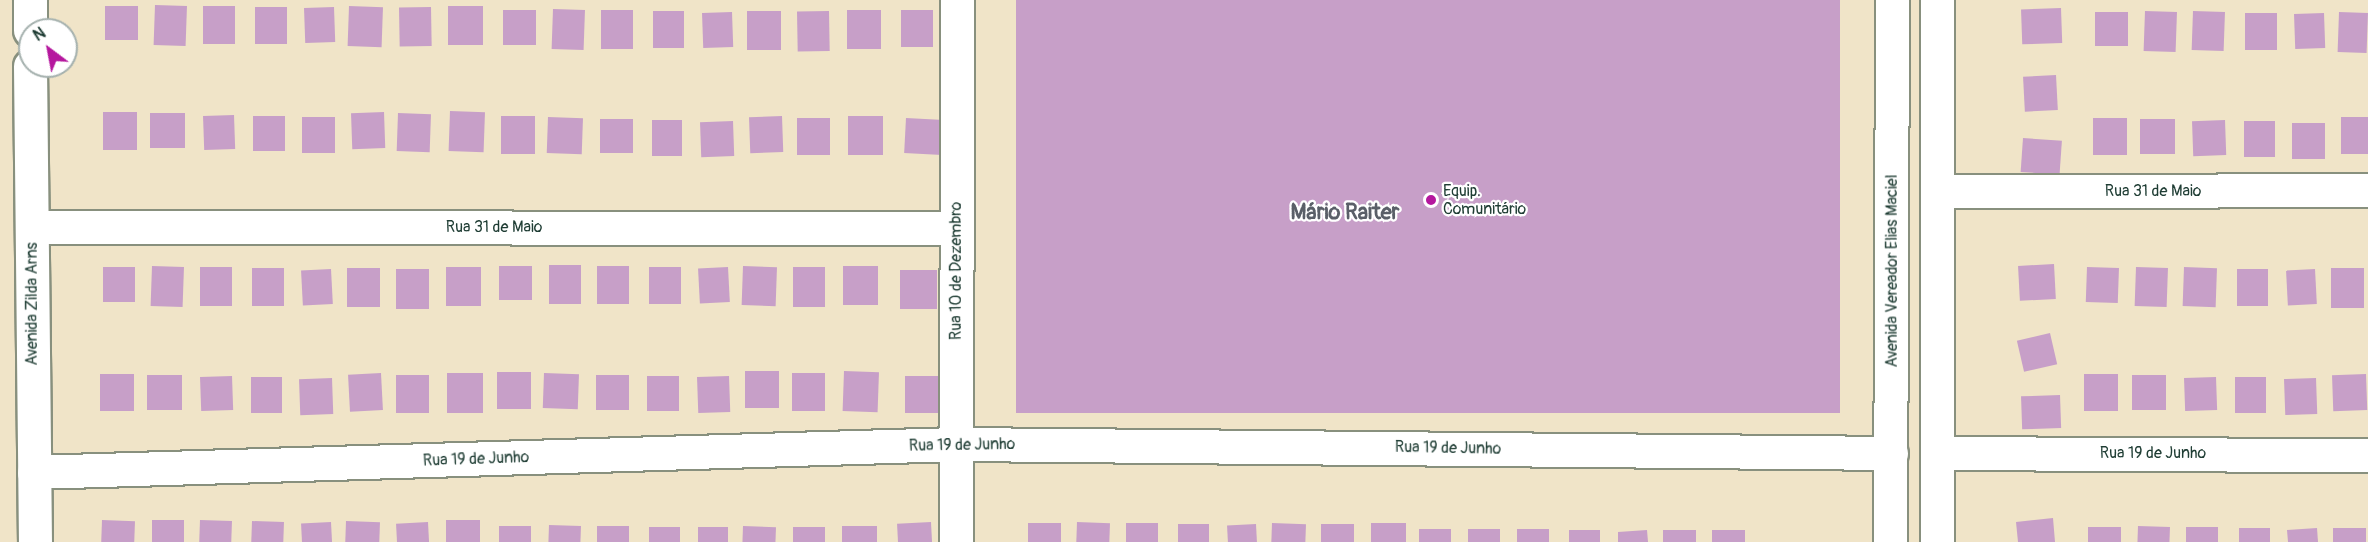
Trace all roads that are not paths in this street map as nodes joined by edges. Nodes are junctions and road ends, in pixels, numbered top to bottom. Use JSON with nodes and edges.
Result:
{"nodes":[{"id":1,"x":30,"y":0,"type":"edge"},
{"id":2,"x":957,"y":0,"type":"edge"},
{"id":3,"x":1892,"y":0,"type":"edge"},
{"id":4,"x":1937,"y":0,"type":"edge"},
{"id":5,"x":30,"y":18,"type":"edge"},
{"id":6,"x":30,"y":78,"type":"edge"},
{"id":7,"x":2368,"y":190,"type":"edge"},
{"id":8,"x":1938,"y":191,"type":"junction"},
{"id":9,"x":32,"y":227,"type":"junction"},
{"id":10,"x":956,"y":228,"type":"junction"},
{"id":11,"x":957,"y":444,"type":"junction"},
{"id":12,"x":1891,"y":453,"type":"junction"},
{"id":13,"x":1938,"y":453,"type":"junction"},
{"id":14,"x":2368,"y":455,"type":"edge"},
{"id":15,"x":34,"y":472,"type":"junction"},
{"id":16,"x":35,"y":542,"type":"edge"},
{"id":17,"x":956,"y":542,"type":"edge"},
{"id":18,"x":1890,"y":542,"type":"edge"},
{"id":19,"x":1937,"y":542,"type":"edge"}],
"edges":[{"from":1,"to":5,"type":"street"},
{"from":2,"to":10,"type":"street","name":"Rua 10 de Dezembro"},
{"from":3,"to":12,"type":"street","name":"Avenida Vereador Elias Maciel"},
{"from":4,"to":8,"type":"street"},
{"from":6,"to":9,"type":"street","name":"Avenida Zilda Arns"},
{"from":7,"to":8,"type":"street","name":"Rua 31 de Maio"},
{"from":8,"to":13,"type":"street"},
{"from":9,"to":10,"type":"street","name":"Rua 31 de Maio"},
{"from":9,"to":15,"type":"street","name":"Avenida Zilda Arns"},
{"from":10,"to":11,"type":"street","name":"Rua 10 de Dezembro"},
{"from":11,"to":12,"type":"street","name":"Rua 19 de Junho"},
{"from":11,"to":15,"type":"street","name":"Rua 19 de Junho"},
{"from":11,"to":17,"type":"street","name":"Rua 10 de Dezembro"},
{"from":12,"to":18,"type":"street","name":"Avenida Vereador Elias Maciel"},
{"from":13,"to":14,"type":"street","name":"Rua 19 de Junho"},
{"from":13,"to":19,"type":"street"},
{"from":15,"to":16,"type":"street","name":"Avenida Zilda Arns"}]}
